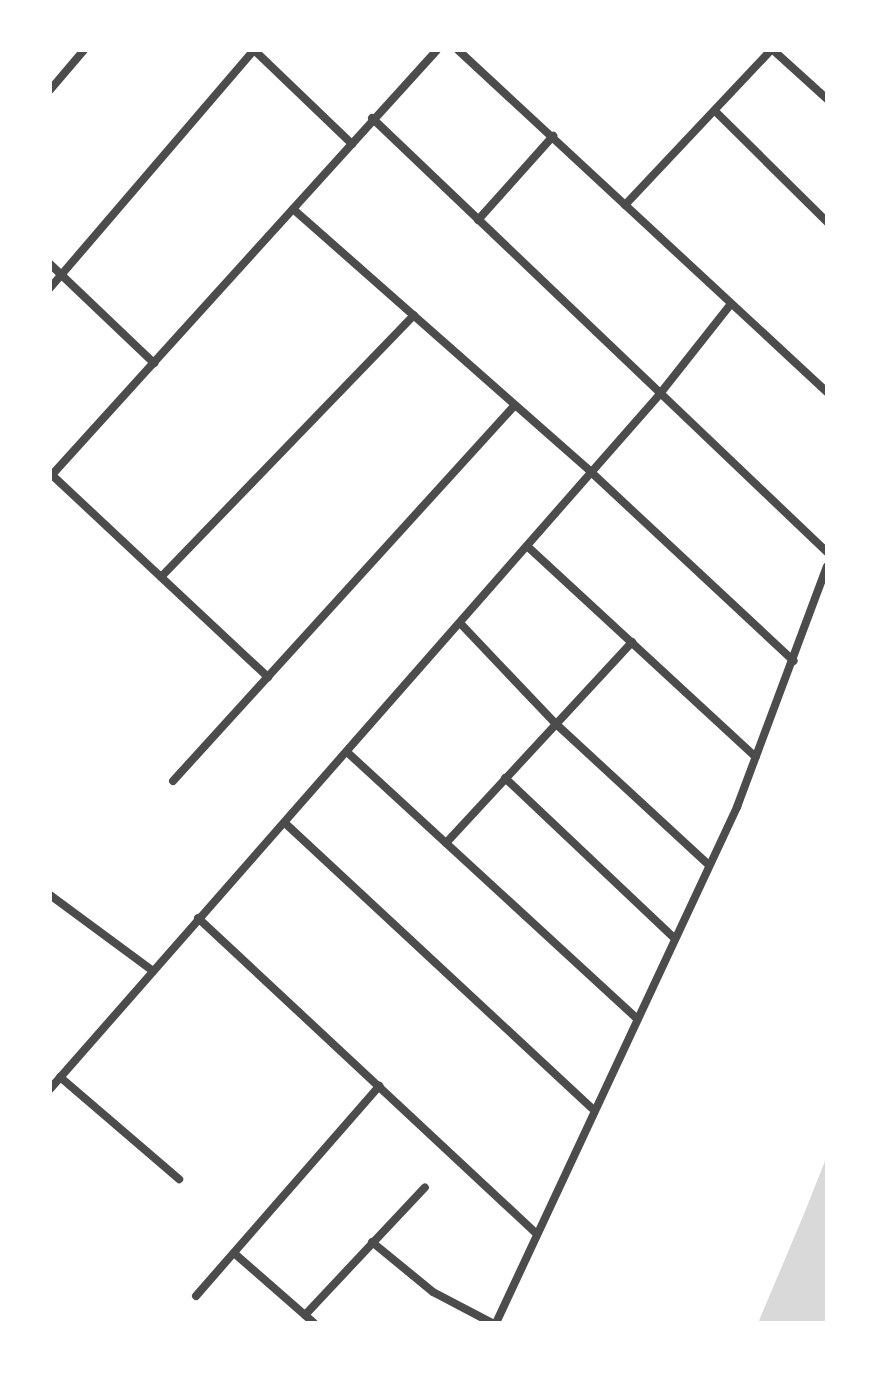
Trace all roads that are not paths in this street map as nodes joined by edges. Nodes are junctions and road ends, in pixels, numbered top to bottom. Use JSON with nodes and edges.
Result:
{"nodes":[{"id":1,"x":84,"y":50,"type":"edge"},
{"id":2,"x":437,"y":50,"type":"edge"},
{"id":3,"x":458,"y":50,"type":"edge"},
{"id":4,"x":772,"y":50,"type":"edge"},
{"id":5,"x":50,"y":90,"type":"edge"},
{"id":6,"x":827,"y":99,"type":"edge"},
{"id":7,"x":715,"y":111,"type":"junction"},
{"id":8,"x":372,"y":118,"type":"junction"},
{"id":9,"x":553,"y":136,"type":"junction"},
{"id":10,"x":352,"y":144,"type":"junction"},
{"id":11,"x":625,"y":205,"type":"junction"},
{"id":12,"x":293,"y":209,"type":"junction"},
{"id":13,"x":478,"y":220,"type":"junction"},
{"id":14,"x":827,"y":222,"type":"edge"},
{"id":15,"x":50,"y":264,"type":"edge"},
{"id":16,"x":61,"y":276,"type":"junction"},
{"id":17,"x":50,"y":288,"type":"edge"},
{"id":18,"x":730,"y":305,"type":"junction"},
{"id":19,"x":414,"y":315,"type":"junction"},
{"id":20,"x":154,"y":363,"type":"junction"},
{"id":21,"x":827,"y":392,"type":"edge"},
{"id":22,"x":659,"y":395,"type":"junction"},
{"id":23,"x":515,"y":405,"type":"junction"},
{"id":24,"x":591,"y":472,"type":"junction"},
{"id":25,"x":51,"y":476,"type":"edge"},
{"id":26,"x":527,"y":546,"type":"junction"},
{"id":27,"x":827,"y":552,"type":"edge"},
{"id":28,"x":827,"y":566,"type":"edge"},
{"id":29,"x":161,"y":577,"type":"junction"},
{"id":30,"x":460,"y":623,"type":"junction"},
{"id":31,"x":632,"y":642,"type":"junction"},
{"id":32,"x":794,"y":661,"type":"junction"},
{"id":33,"x":268,"y":677,"type":"junction"},
{"id":34,"x":555,"y":723,"type":"junction"},
{"id":35,"x":347,"y":752,"type":"junction"},
{"id":36,"x":756,"y":757,"type":"junction"},
{"id":37,"x":505,"y":778,"type":"junction"},
{"id":38,"x":173,"y":781,"type":"dead end"},
{"id":39,"x":286,"y":824,"type":"junction"},
{"id":40,"x":446,"y":843,"type":"junction"},
{"id":41,"x":709,"y":865,"type":"junction"},
{"id":42,"x":50,"y":895,"type":"edge"},
{"id":43,"x":198,"y":918,"type":"junction"},
{"id":44,"x":674,"y":938,"type":"junction"},
{"id":45,"x":153,"y":971,"type":"junction"},
{"id":46,"x":636,"y":1018,"type":"junction"},
{"id":47,"x":60,"y":1077,"type":"junction"},
{"id":48,"x":379,"y":1086,"type":"junction"},
{"id":49,"x":50,"y":1089,"type":"edge"},
{"id":50,"x":592,"y":1108,"type":"junction"},
{"id":51,"x":179,"y":1179,"type":"dead end"},
{"id":52,"x":425,"y":1187,"type":"dead end"},
{"id":53,"x":536,"y":1233,"type":"junction"},
{"id":54,"x":372,"y":1242,"type":"junction"},
{"id":55,"x":234,"y":1253,"type":"junction"},
{"id":56,"x":196,"y":1296,"type":"dead end"},
{"id":57,"x":305,"y":1315,"type":"junction"},
{"id":58,"x":314,"y":1323,"type":"edge"},
{"id":59,"x":494,"y":1323,"type":"edge"}],
"edges":[{"from":1,"to":5,"type":"street"},
{"from":2,"to":8,"type":"street"},
{"from":3,"to":9,"type":"street"},
{"from":4,"to":6,"type":"street"},
{"from":4,"to":7,"type":"street"},
{"from":7,"to":11,"type":"street"},
{"from":7,"to":14,"type":"street"},
{"from":8,"to":10,"type":"street"},
{"from":8,"to":13,"type":"street"},
{"from":9,"to":11,"type":"street"},
{"from":9,"to":13,"type":"street"},
{"from":10,"to":12,"type":"street"},
{"from":10,"to":16,"type":"street"},
{"from":11,"to":18,"type":"street"},
{"from":12,"to":19,"type":"street"},
{"from":12,"to":20,"type":"street"},
{"from":13,"to":22,"type":"street"},
{"from":15,"to":16,"type":"street"},
{"from":16,"to":17,"type":"street"},
{"from":16,"to":20,"type":"street"},
{"from":18,"to":21,"type":"street"},
{"from":18,"to":22,"type":"street"},
{"from":19,"to":23,"type":"street"},
{"from":19,"to":29,"type":"street"},
{"from":20,"to":25,"type":"street"},
{"from":22,"to":24,"type":"street"},
{"from":22,"to":27,"type":"street"},
{"from":23,"to":24,"type":"street"},
{"from":23,"to":33,"type":"street"},
{"from":24,"to":26,"type":"street"},
{"from":24,"to":32,"type":"street"},
{"from":25,"to":29,"type":"street"},
{"from":26,"to":30,"type":"street"},
{"from":26,"to":31,"type":"street"},
{"from":28,"to":32,"type":"street"},
{"from":29,"to":33,"type":"street"},
{"from":30,"to":34,"type":"street"},
{"from":30,"to":35,"type":"street"},
{"from":31,"to":34,"type":"street"},
{"from":31,"to":36,"type":"street"},
{"from":32,"to":36,"type":"street"},
{"from":33,"to":38,"type":"street"},
{"from":34,"to":37,"type":"street"},
{"from":34,"to":41,"type":"street"},
{"from":35,"to":39,"type":"street"},
{"from":35,"to":40,"type":"street"},
{"from":36,"to":41,"type":"street"},
{"from":37,"to":40,"type":"street"},
{"from":37,"to":44,"type":"street"},
{"from":39,"to":43,"type":"street"},
{"from":39,"to":50,"type":"street"},
{"from":40,"to":46,"type":"street"},
{"from":41,"to":44,"type":"street"},
{"from":42,"to":45,"type":"street"},
{"from":43,"to":45,"type":"street"},
{"from":43,"to":48,"type":"street"},
{"from":44,"to":46,"type":"street"},
{"from":45,"to":47,"type":"street"},
{"from":46,"to":50,"type":"street"},
{"from":47,"to":49,"type":"street"},
{"from":47,"to":51,"type":"street"},
{"from":48,"to":53,"type":"street"},
{"from":48,"to":55,"type":"street"},
{"from":50,"to":53,"type":"street"},
{"from":52,"to":54,"type":"street"},
{"from":53,"to":59,"type":"street"},
{"from":54,"to":57,"type":"street"},
{"from":54,"to":59,"type":"street"},
{"from":55,"to":56,"type":"street"},
{"from":55,"to":57,"type":"street"},
{"from":57,"to":58,"type":"street"}]}
